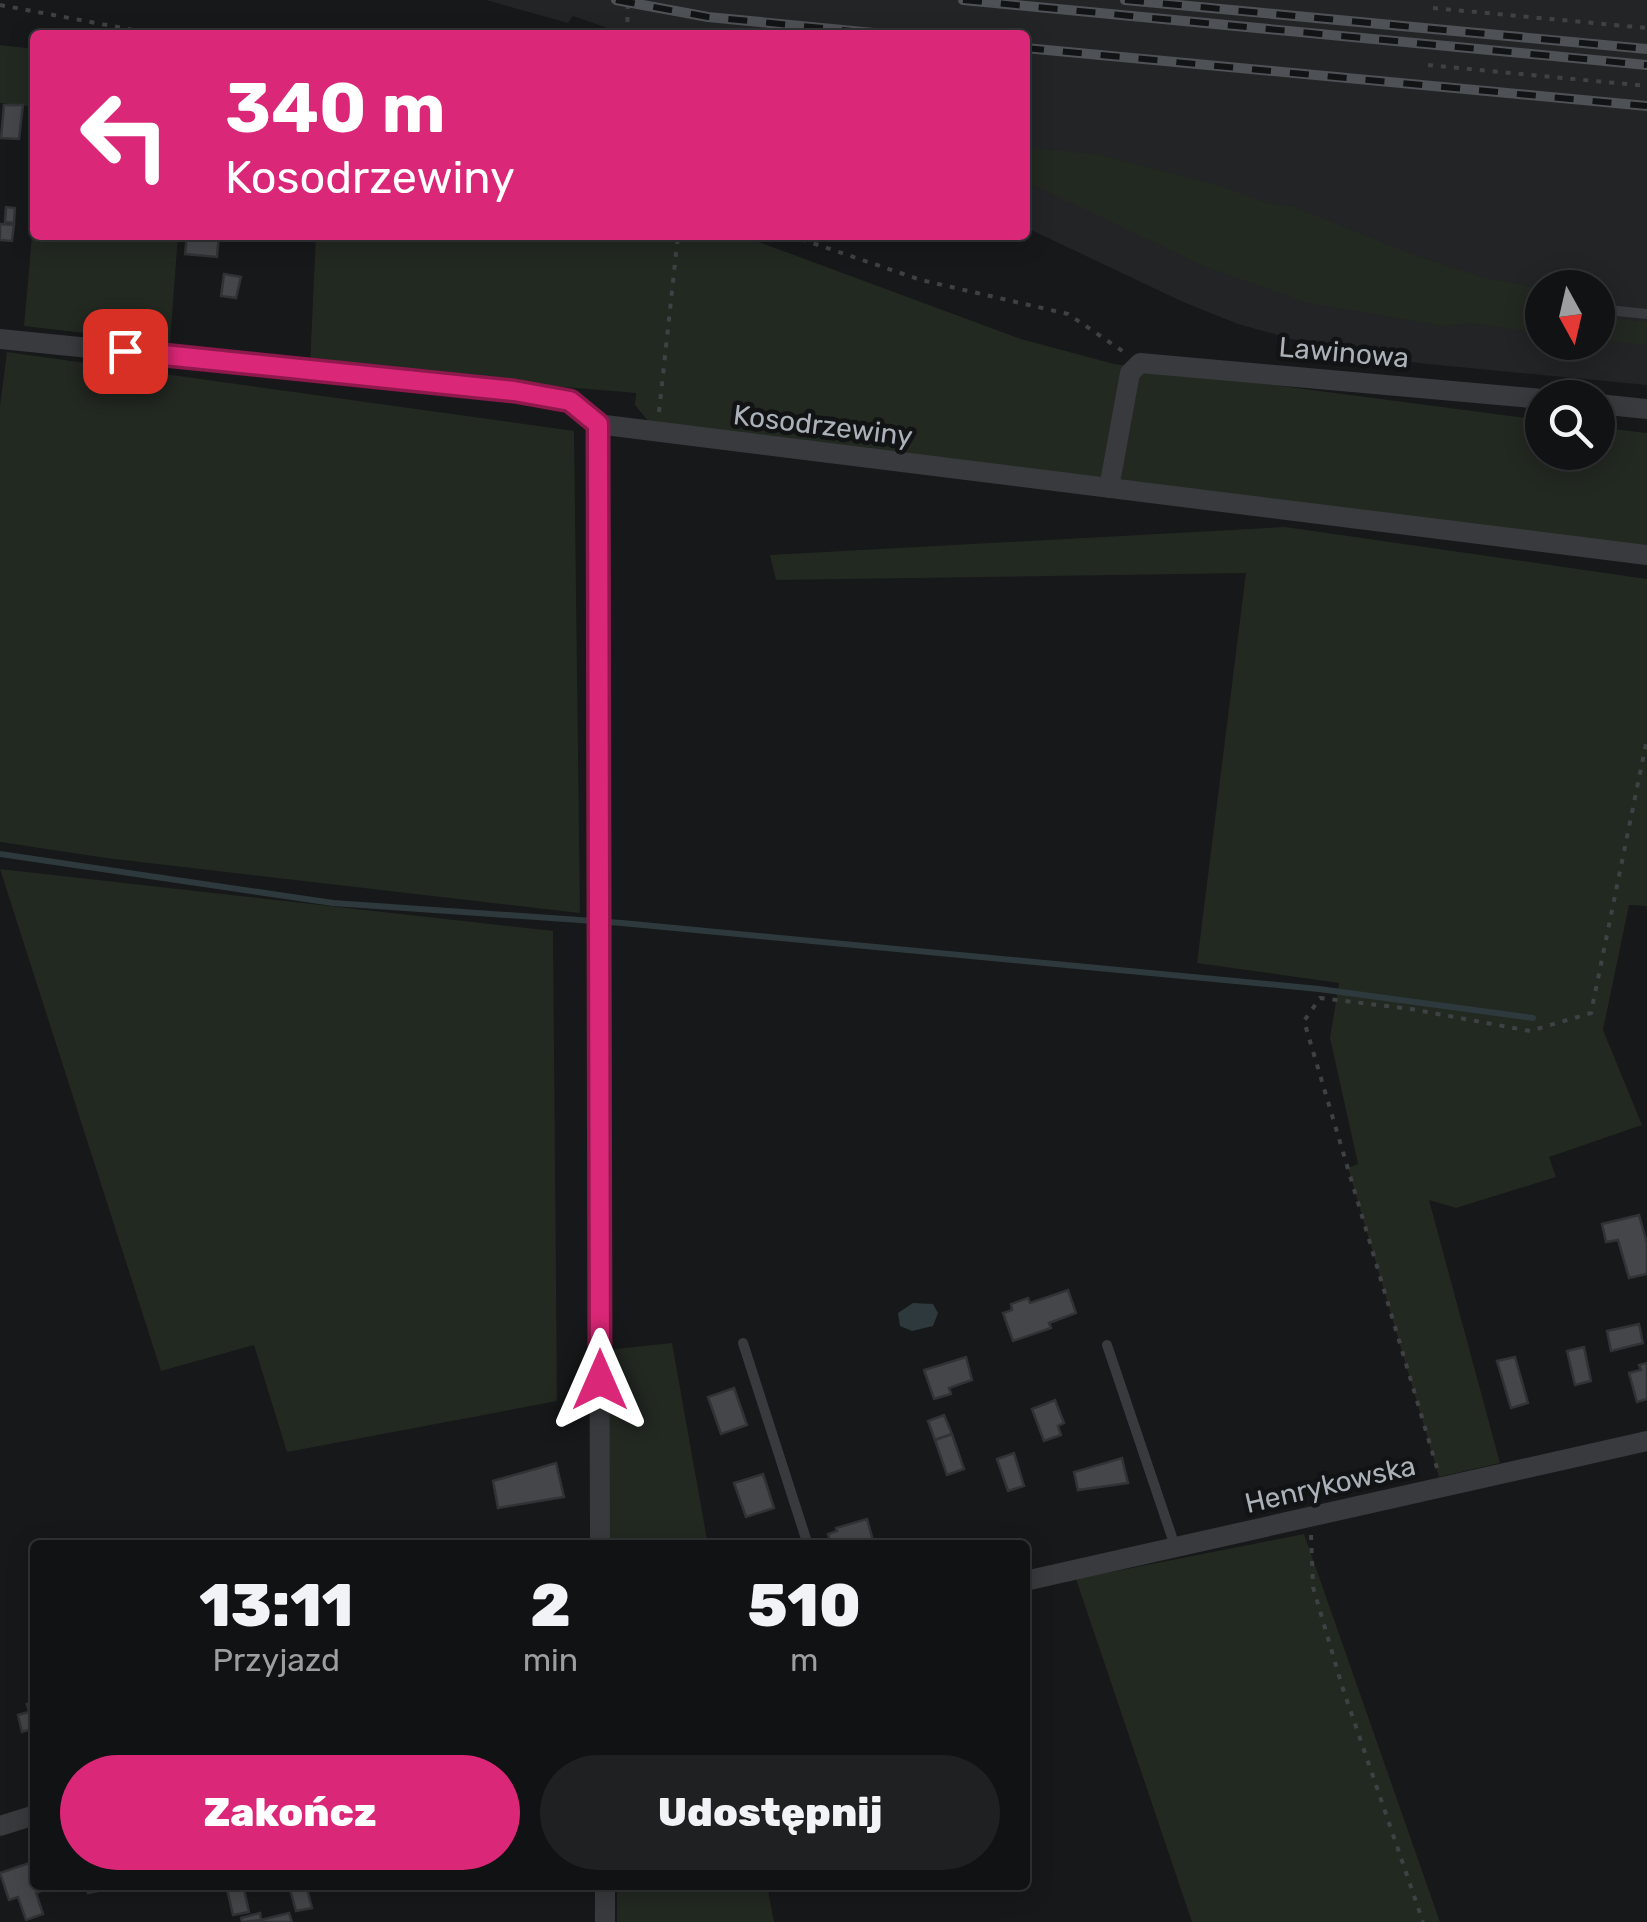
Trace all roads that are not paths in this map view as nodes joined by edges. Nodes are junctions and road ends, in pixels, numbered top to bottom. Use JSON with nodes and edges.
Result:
{"nodes":[{"id":1,"x":1615,"y":311,"type":"edge"},
{"id":2,"x":1647,"y":314,"type":"edge"},
{"id":3,"x":0,"y":338,"type":"edge"},
{"id":4,"x":1525,"y":397,"type":"edge"},
{"id":5,"x":1615,"y":406,"type":"edge"},
{"id":6,"x":1647,"y":409,"type":"edge"},
{"id":7,"x":598,"y":424,"type":"junction"},
{"id":8,"x":1108,"y":488,"type":"junction"},
{"id":9,"x":1647,"y":555,"type":"edge"},
{"id":10,"x":743,"y":1343,"type":"dead end"},
{"id":11,"x":1107,"y":1345,"type":"dead end"},
{"id":12,"x":1647,"y":1440,"type":"edge"},
{"id":13,"x":600,"y":1540,"type":"edge"},
{"id":14,"x":806,"y":1540,"type":"edge"},
{"id":15,"x":1175,"y":1547,"type":"junction"},
{"id":16,"x":1030,"y":1580,"type":"edge"},
{"id":17,"x":30,"y":1817,"type":"edge"},
{"id":18,"x":0,"y":1826,"type":"edge"},
{"id":19,"x":605,"y":1890,"type":"edge"},
{"id":20,"x":604,"y":1922,"type":"edge"}],
"edges":[{"from":1,"to":2,"type":"lane"},
{"from":3,"to":7,"type":"street","name":"Kosodrzewiny"},
{"from":4,"to":8,"type":"street","name":"Lawinowa"},
{"from":5,"to":6,"type":"street"},
{"from":7,"to":8,"type":"street","name":"Kosodrzewiny"},
{"from":7,"to":13,"type":"street"},
{"from":8,"to":9,"type":"street","name":"Kosodrzewiny"},
{"from":10,"to":14,"type":"lane"},
{"from":11,"to":15,"type":"lane"},
{"from":12,"to":15,"type":"street","name":"Henrykowska"},
{"from":15,"to":16,"type":"street","name":"Henrykowska"},
{"from":17,"to":18,"type":"street"},
{"from":19,"to":20,"type":"street"}]}
